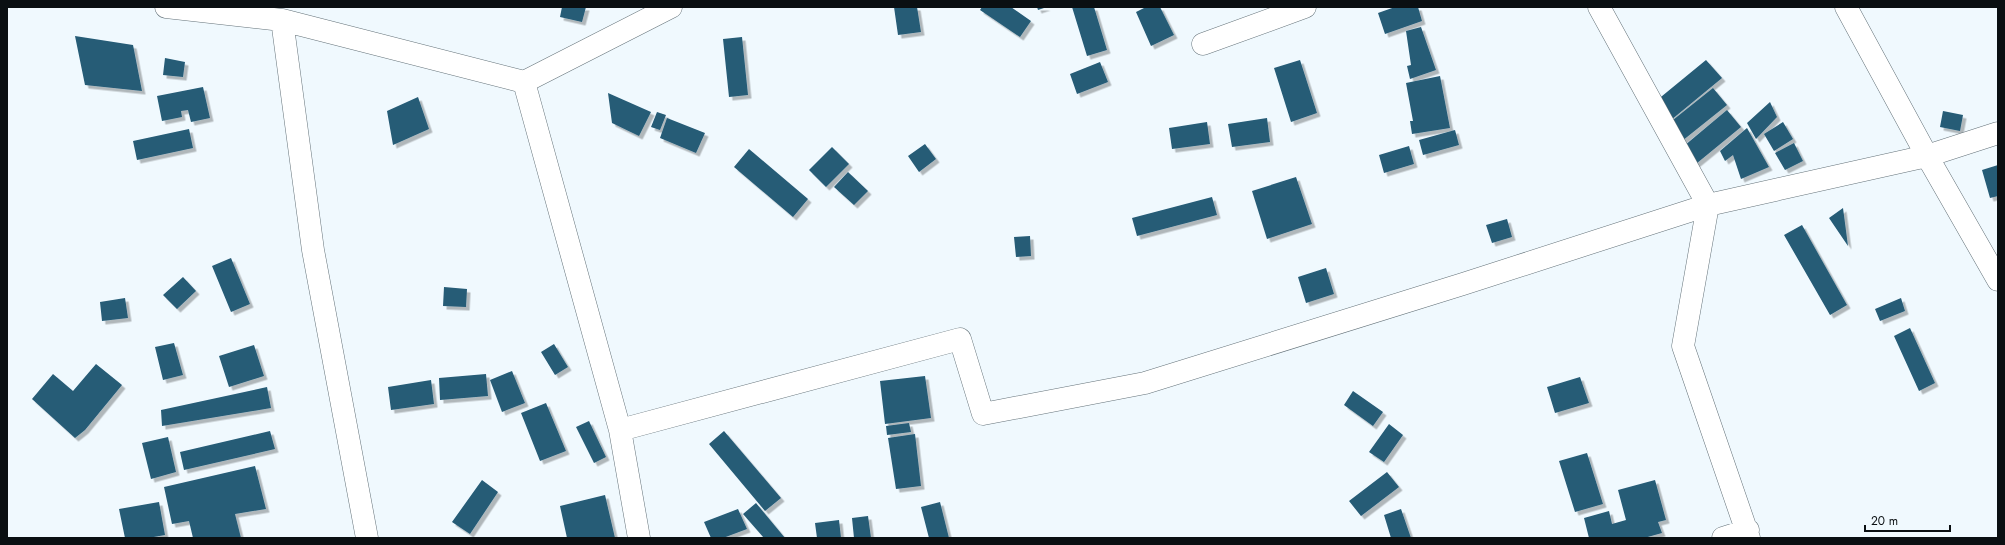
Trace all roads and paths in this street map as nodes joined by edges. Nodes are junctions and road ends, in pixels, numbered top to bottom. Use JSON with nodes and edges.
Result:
{"nodes":[{"id":1,"x":166,"y":7,"type":"edge"},
{"id":2,"x":671,"y":7,"type":"edge"},
{"id":3,"x":1304,"y":7,"type":"edge"},
{"id":4,"x":1599,"y":7,"type":"edge"},
{"id":5,"x":1846,"y":7,"type":"edge"},
{"id":6,"x":282,"y":20,"type":"junction"},
{"id":7,"x":1203,"y":44,"type":"dead end"},
{"id":8,"x":524,"y":82,"type":"junction"},
{"id":9,"x":1998,"y":133,"type":"edge"},
{"id":10,"x":1927,"y":156,"type":"junction"},
{"id":11,"x":1708,"y":205,"type":"junction"},
{"id":12,"x":1998,"y":280,"type":"edge"},
{"id":13,"x":620,"y":430,"type":"junction"},
{"id":14,"x":1749,"y":534,"type":"edge"},
{"id":15,"x":367,"y":538,"type":"edge"},
{"id":16,"x":639,"y":538,"type":"edge"},
{"id":17,"x":1723,"y":538,"type":"edge"}],
"edges":[{"from":1,"to":6,"type":"street"},
{"from":2,"to":8,"type":"street"},
{"from":3,"to":7,"type":"street"},
{"from":4,"to":11,"type":"street"},
{"from":5,"to":10,"type":"street"},
{"from":6,"to":8,"type":"street"},
{"from":6,"to":15,"type":"street"},
{"from":8,"to":13,"type":"street"},
{"from":9,"to":10,"type":"street"},
{"from":10,"to":11,"type":"street"},
{"from":10,"to":12,"type":"street"},
{"from":11,"to":13,"type":"street"},
{"from":11,"to":14,"type":"street"},
{"from":13,"to":16,"type":"street"},
{"from":14,"to":17,"type":"street"}]}
